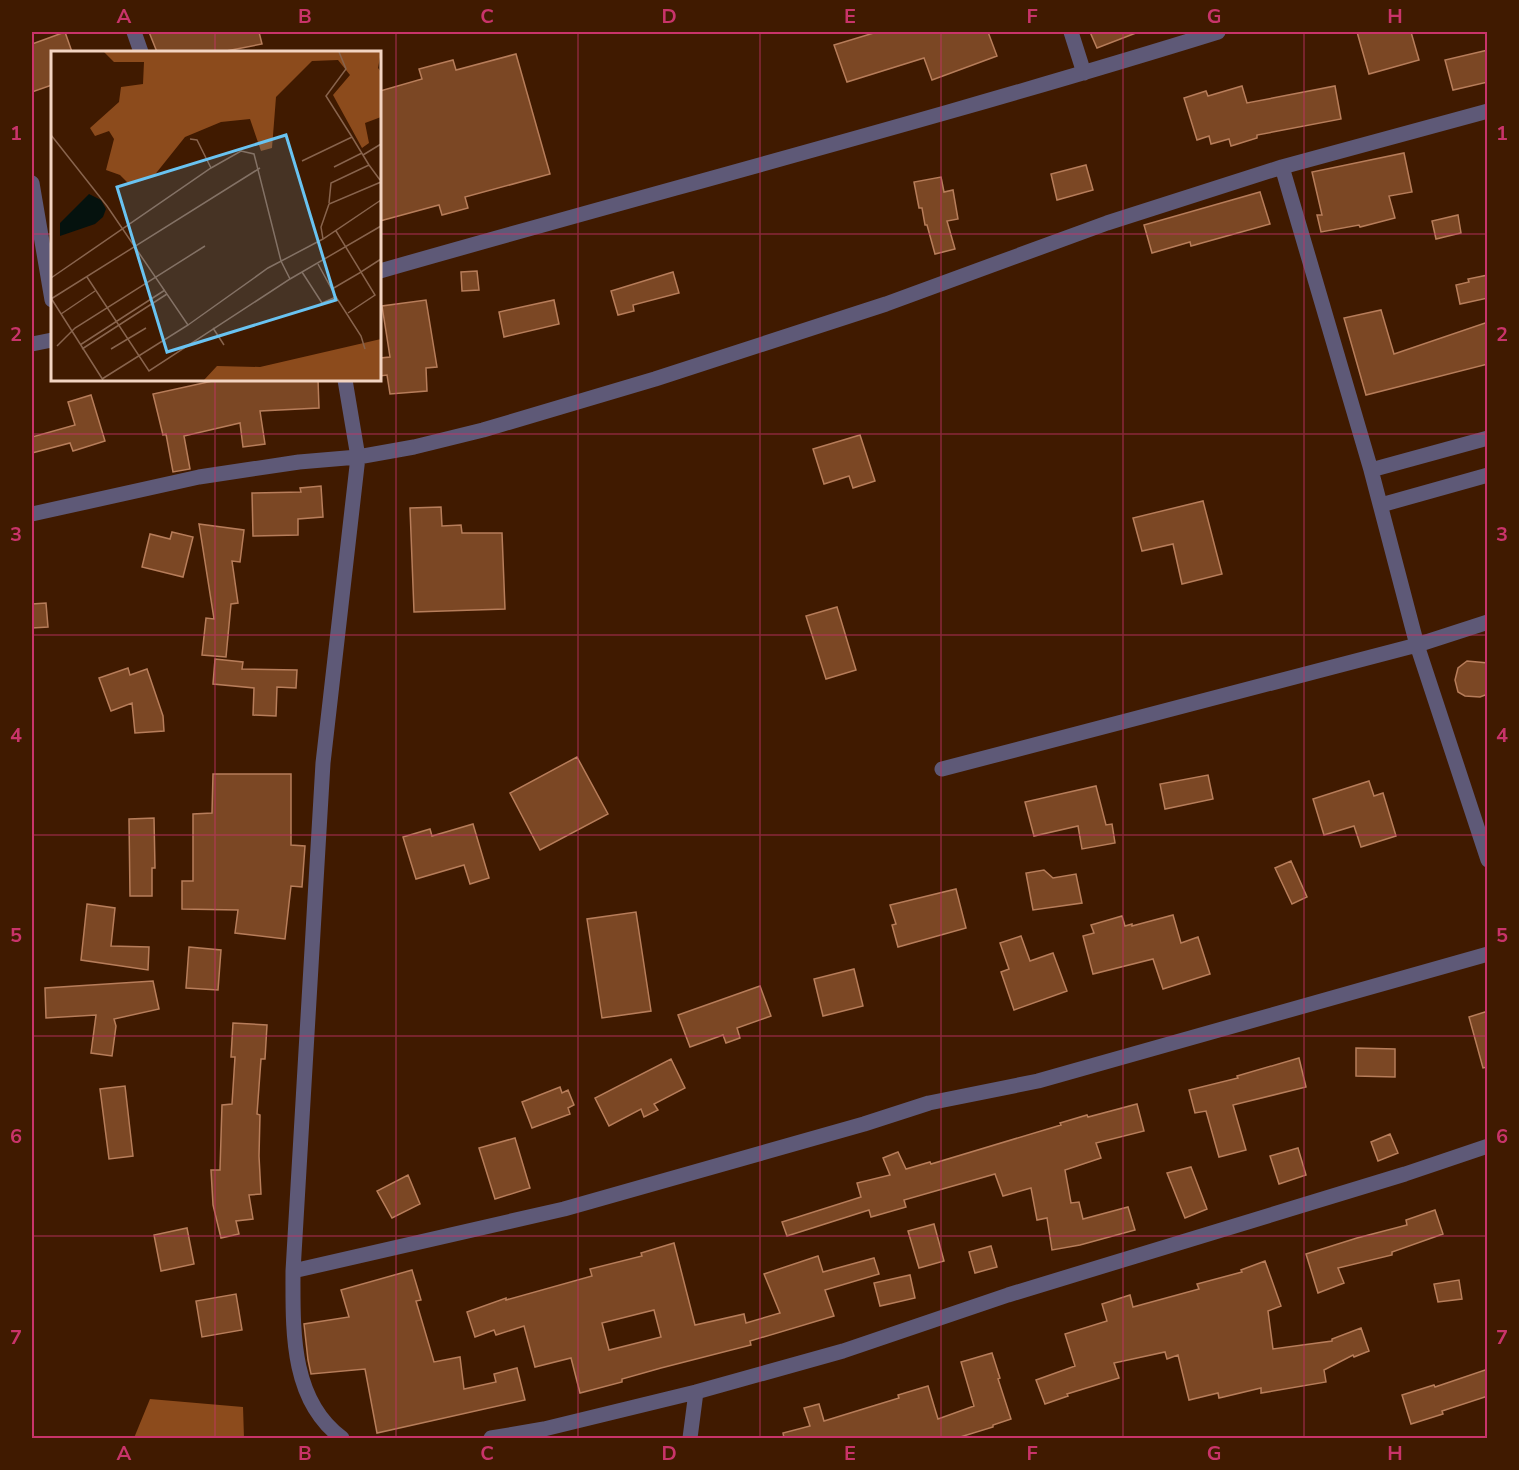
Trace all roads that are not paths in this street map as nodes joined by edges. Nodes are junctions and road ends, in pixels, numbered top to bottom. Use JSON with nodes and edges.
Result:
{"nodes":[{"id":1,"x":134,"y":32,"type":"edge"},
{"id":2,"x":1071,"y":32,"type":"edge"},
{"id":3,"x":1218,"y":32,"type":"edge"},
{"id":4,"x":141,"y":51,"type":"edge"},
{"id":5,"x":1084,"y":73,"type":"junction"},
{"id":6,"x":1488,"y":111,"type":"edge"},
{"id":7,"x":1282,"y":167,"type":"junction"},
{"id":8,"x":32,"y":183,"type":"edge"},
{"id":9,"x":381,"y":271,"type":"edge"},
{"id":10,"x":51,"y":294,"type":"edge"},
{"id":11,"x":51,"y":340,"type":"edge"},
{"id":12,"x":32,"y":344,"type":"edge"},
{"id":13,"x":345,"y":381,"type":"edge"},
{"id":14,"x":1488,"y":438,"type":"edge"},
{"id":15,"x":358,"y":457,"type":"junction"},
{"id":16,"x":1371,"y":470,"type":"junction"},
{"id":17,"x":1488,"y":474,"type":"edge"},
{"id":18,"x":1381,"y":504,"type":"junction"},
{"id":19,"x":32,"y":514,"type":"edge"},
{"id":20,"x":1488,"y":622,"type":"edge"},
{"id":21,"x":1417,"y":645,"type":"junction"},
{"id":22,"x":942,"y":769,"type":"dead end"},
{"id":23,"x":1488,"y":860,"type":"edge"},
{"id":24,"x":1488,"y":954,"type":"edge"},
{"id":25,"x":1488,"y":1146,"type":"edge"},
{"id":26,"x":293,"y":1271,"type":"junction"},
{"id":27,"x":696,"y":1392,"type":"junction"},
{"id":28,"x":342,"y":1438,"type":"edge"},
{"id":29,"x":491,"y":1438,"type":"edge"},
{"id":30,"x":690,"y":1438,"type":"edge"}],
"edges":[{"from":1,"to":4,"type":"street"},
{"from":2,"to":5,"type":"street"},
{"from":3,"to":5,"type":"street"},
{"from":5,"to":9,"type":"street"},
{"from":6,"to":7,"type":"street"},
{"from":7,"to":15,"type":"street"},
{"from":7,"to":16,"type":"street"},
{"from":8,"to":10,"type":"street"},
{"from":11,"to":12,"type":"street"},
{"from":13,"to":15,"type":"street"},
{"from":14,"to":16,"type":"street"},
{"from":15,"to":19,"type":"street"},
{"from":15,"to":26,"type":"street"},
{"from":16,"to":18,"type":"street"},
{"from":17,"to":18,"type":"street"},
{"from":18,"to":21,"type":"street"},
{"from":20,"to":21,"type":"street"},
{"from":21,"to":22,"type":"street"},
{"from":21,"to":23,"type":"street"},
{"from":24,"to":26,"type":"street"},
{"from":25,"to":27,"type":"street"},
{"from":26,"to":28,"type":"street"},
{"from":27,"to":29,"type":"street"},
{"from":27,"to":30,"type":"street"}]}
